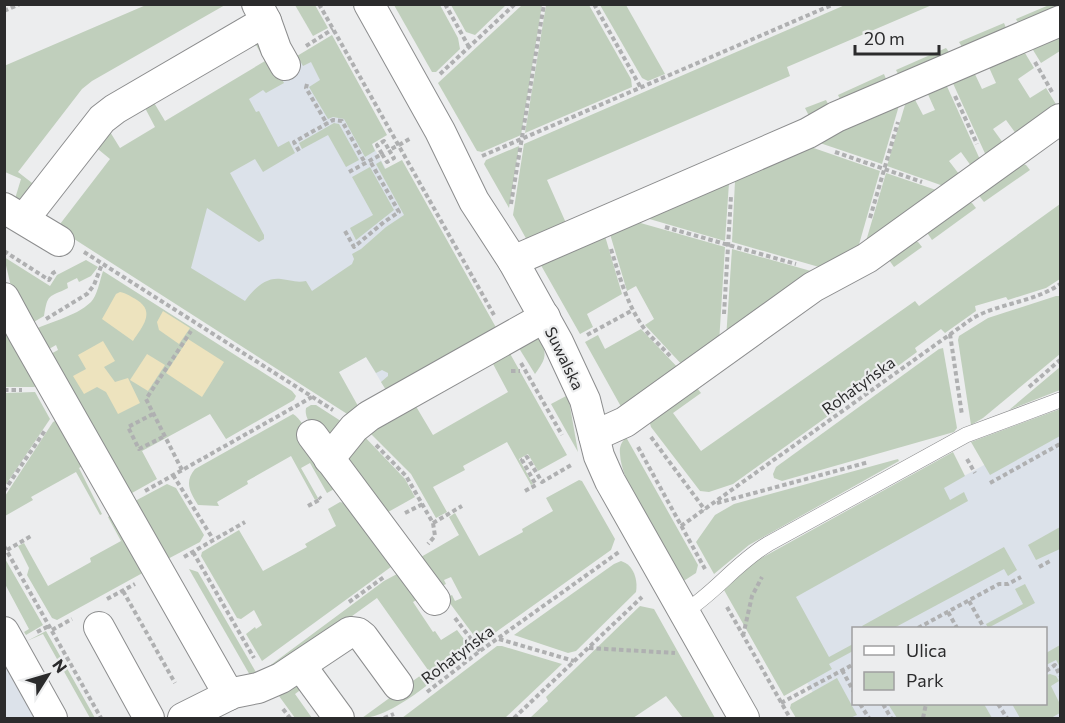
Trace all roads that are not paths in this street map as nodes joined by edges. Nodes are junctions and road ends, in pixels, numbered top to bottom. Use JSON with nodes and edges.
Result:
{"nodes":[{"id":1,"x":369,"y":4,"type":"edge"},
{"id":2,"x":261,"y":13,"type":"edge"},
{"id":3,"x":1060,"y":21,"type":"edge"},
{"id":4,"x":296,"y":73,"type":"road end"},
{"id":5,"x":1058,"y":107,"type":"edge"},
{"id":6,"x":12,"y":219,"type":"edge"},
{"id":7,"x":59,"y":242,"type":"road end"},
{"id":8,"x":513,"y":261,"type":"junction"},
{"id":9,"x":6,"y":302,"type":"edge"},
{"id":10,"x":544,"y":317,"type":"junction"},
{"id":11,"x":1060,"y":400,"type":"edge"},
{"id":12,"x":594,"y":436,"type":"junction"},
{"id":13,"x":435,"y":600,"type":"road end"},
{"id":14,"x":684,"y":612,"type":"junction"},
{"id":15,"x":99,"y":627,"type":"dead end"},
{"id":16,"x":5,"y":634,"type":"edge"},
{"id":17,"x":301,"y":666,"type":"junction"},
{"id":18,"x":229,"y":695,"type":"junction"},
{"id":19,"x":407,"y":697,"type":"road end"},
{"id":20,"x":52,"y":718,"type":"edge"},
{"id":21,"x":149,"y":718,"type":"edge"},
{"id":22,"x":183,"y":718,"type":"edge"},
{"id":23,"x":339,"y":718,"type":"edge"},
{"id":24,"x":744,"y":718,"type":"edge"}],
"edges":[{"from":1,"to":8,"type":"street","name":"Suwalska"},
{"from":2,"to":4,"type":"street"},
{"from":2,"to":6,"type":"street"},
{"from":3,"to":8,"type":"street"},
{"from":5,"to":12,"type":"street"},
{"from":6,"to":7,"type":"street"},
{"from":8,"to":10,"type":"street","name":"Suwalska"},
{"from":9,"to":18,"type":"street"},
{"from":10,"to":12,"type":"street","name":"Suwalska"},
{"from":10,"to":13,"type":"street"},
{"from":11,"to":14,"type":"lane"},
{"from":12,"to":14,"type":"street","name":"Suwalska"},
{"from":14,"to":24,"type":"street","name":"Suwalska"},
{"from":15,"to":21,"type":"street"},
{"from":16,"to":20,"type":"street"},
{"from":17,"to":18,"type":"street"},
{"from":17,"to":19,"type":"street"},
{"from":17,"to":23,"type":"street"},
{"from":18,"to":22,"type":"street"}]}
